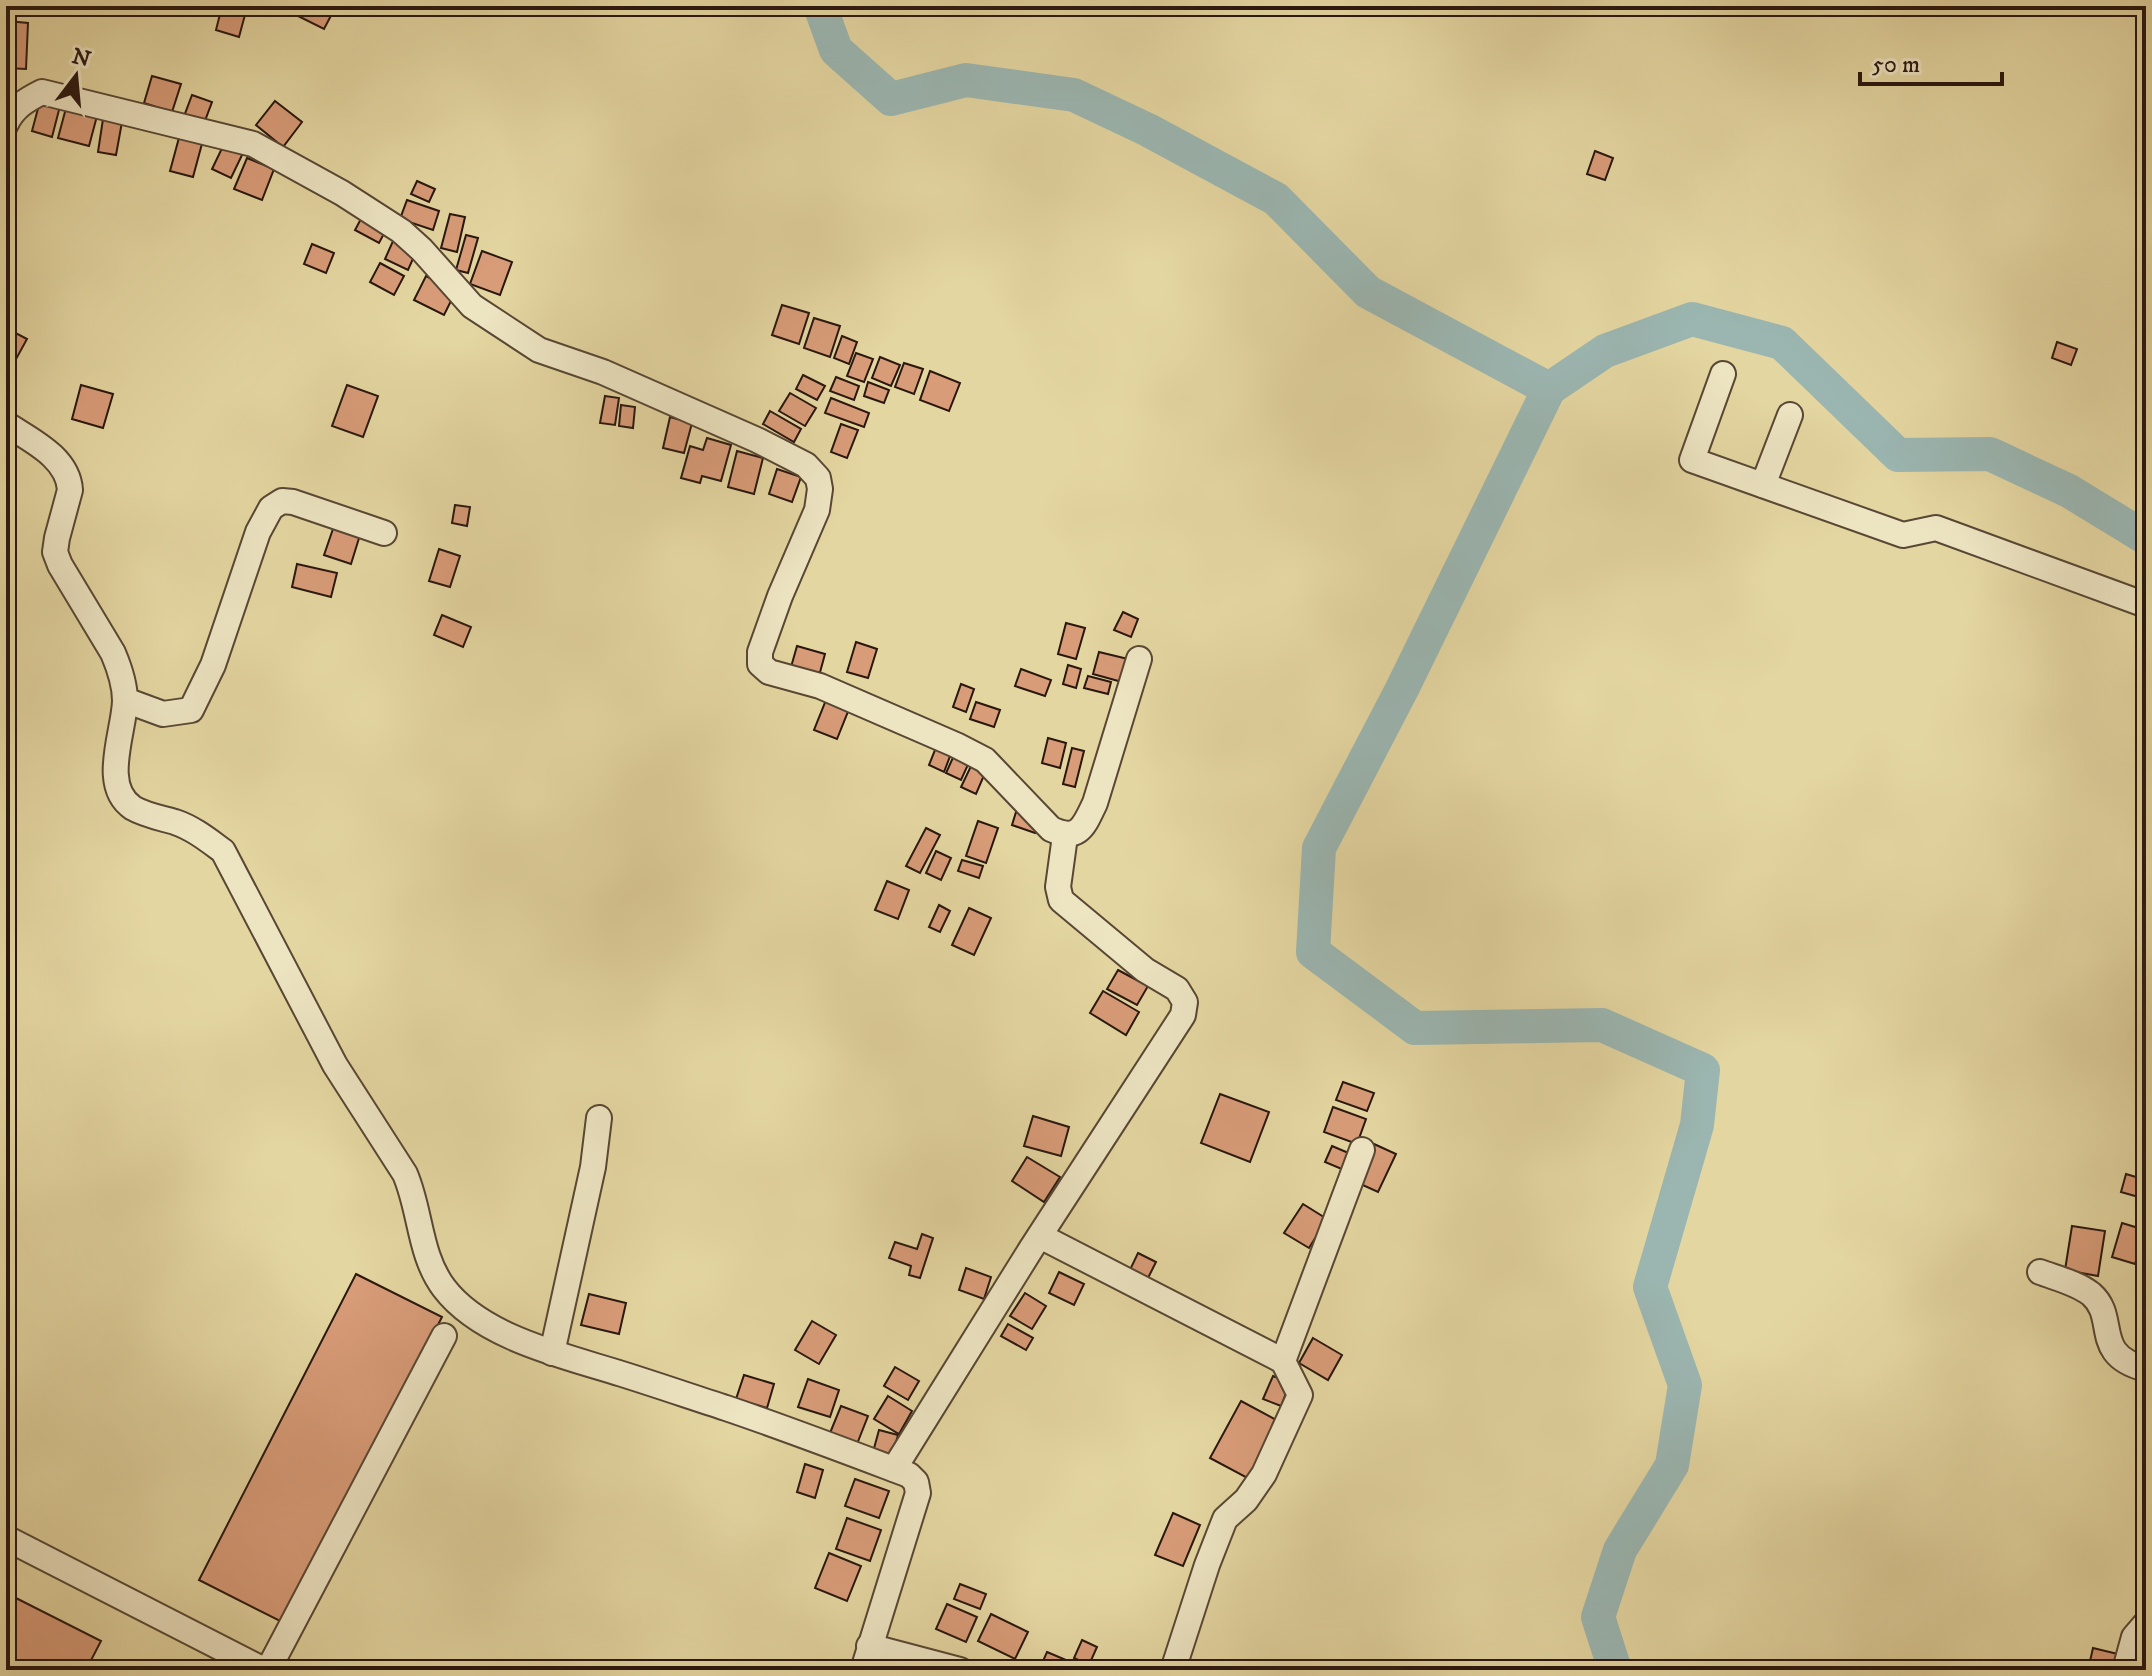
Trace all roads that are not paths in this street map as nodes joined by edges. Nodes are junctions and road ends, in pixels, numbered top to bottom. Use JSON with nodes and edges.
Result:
{"nodes":[{"id":1,"x":6,"y":124,"type":"edge"},
{"id":2,"x":1723,"y":374,"type":"dead end"},
{"id":3,"x":1790,"y":415,"type":"dead end"},
{"id":4,"x":6,"y":424,"type":"edge"},
{"id":5,"x":1763,"y":485,"type":"junction"},
{"id":6,"x":384,"y":533,"type":"dead end"},
{"id":7,"x":2146,"y":605,"type":"edge"},
{"id":8,"x":1139,"y":659,"type":"dead end"},
{"id":9,"x":125,"y":700,"type":"junction"},
{"id":10,"x":1065,"y":836,"type":"junction"},
{"id":11,"x":599,"y":1118,"type":"dead end"},
{"id":12,"x":1362,"y":1150,"type":"dead end"},
{"id":13,"x":1040,"y":1236,"type":"junction"},
{"id":14,"x":2040,"y":1272,"type":"dead end"},
{"id":15,"x":444,"y":1336,"type":"dead end"},
{"id":16,"x":552,"y":1353,"type":"junction"},
{"id":17,"x":1283,"y":1361,"type":"junction"},
{"id":18,"x":2146,"y":1369,"type":"edge"},
{"id":19,"x":894,"y":1469,"type":"junction"},
{"id":20,"x":6,"y":1538,"type":"edge"},
{"id":21,"x":2146,"y":1623,"type":"edge"},
{"id":22,"x":869,"y":1646,"type":"junction"},
{"id":23,"x":266,"y":1670,"type":"edge"},
{"id":24,"x":863,"y":1670,"type":"edge"},
{"id":25,"x":960,"y":1670,"type":"edge"},
{"id":26,"x":1173,"y":1670,"type":"edge"},
{"id":27,"x":2125,"y":1670,"type":"edge"}],
"edges":[{"from":1,"to":10,"type":"street"},
{"from":2,"to":5,"type":"street"},
{"from":3,"to":5,"type":"street"},
{"from":4,"to":9,"type":"street"},
{"from":5,"to":7,"type":"street"},
{"from":6,"to":9,"type":"street"},
{"from":8,"to":10,"type":"street"},
{"from":9,"to":16,"type":"street"},
{"from":10,"to":13,"type":"street"},
{"from":11,"to":16,"type":"street"},
{"from":12,"to":17,"type":"street"},
{"from":13,"to":17,"type":"street"},
{"from":13,"to":19,"type":"street"},
{"from":14,"to":18,"type":"street"},
{"from":15,"to":23,"type":"street"},
{"from":16,"to":19,"type":"street"},
{"from":17,"to":26,"type":"street"},
{"from":19,"to":22,"type":"street"},
{"from":20,"to":23,"type":"street"},
{"from":21,"to":27,"type":"street"},
{"from":22,"to":24,"type":"street"},
{"from":22,"to":25,"type":"street"}]}
